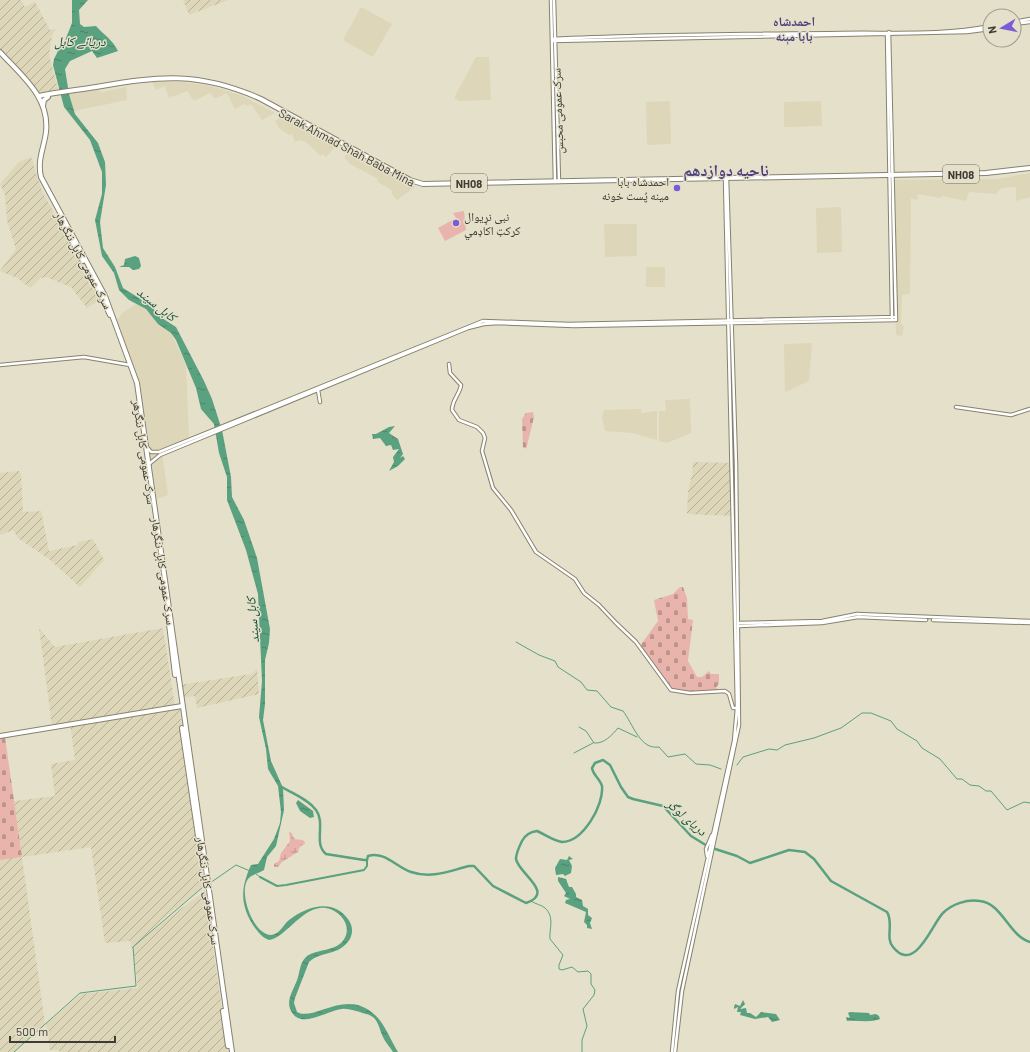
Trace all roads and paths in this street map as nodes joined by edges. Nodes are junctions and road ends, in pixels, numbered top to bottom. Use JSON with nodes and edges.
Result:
{"nodes":[{"id":1,"x":553,"y":0,"type":"edge"},
{"id":2,"x":982,"y":29,"type":"edge"},
{"id":3,"x":888,"y":34,"type":"junction"},
{"id":4,"x":554,"y":40,"type":"junction"},
{"id":5,"x":0,"y":53,"type":"edge"},
{"id":6,"x":170,"y":79,"type":"junction"},
{"id":7,"x":55,"y":94,"type":"junction"},
{"id":8,"x":38,"y":97,"type":"junction"},
{"id":9,"x":48,"y":97,"type":"junction"},
{"id":10,"x":43,"y":109,"type":"junction"},
{"id":11,"x":41,"y":147,"type":"junction"},
{"id":12,"x":1028,"y":171,"type":"edge"},
{"id":13,"x":891,"y":175,"type":"junction"},
{"id":14,"x":726,"y":178,"type":"junction"},
{"id":15,"x":557,"y":182,"type":"junction"},
{"id":16,"x":731,"y":321,"type":"junction"},
{"id":17,"x":449,"y":364,"type":"dead end"},
{"id":18,"x":0,"y":365,"type":"edge"},
{"id":19,"x":130,"y":365,"type":"junction"},
{"id":20,"x":318,"y":390,"type":"junction"},
{"id":21,"x":320,"y":402,"type":"dead end"},
{"id":22,"x":956,"y":407,"type":"dead end"},
{"id":23,"x":269,"y":409,"type":"junction"},
{"id":24,"x":1030,"y":409,"type":"edge"},
{"id":25,"x":211,"y":433,"type":"junction"},
{"id":26,"x":146,"y":445,"type":"junction"},
{"id":27,"x":149,"y":464,"type":"junction"},
{"id":28,"x":735,"y":496,"type":"junction"},
{"id":29,"x":1030,"y":622,"type":"edge"},
{"id":30,"x":739,"y":624,"type":"junction"},
{"id":31,"x":181,"y":706,"type":"junction"},
{"id":32,"x":737,"y":708,"type":"junction"},
{"id":33,"x":0,"y":736,"type":"edge"},
{"id":34,"x":713,"y":833,"type":"junction"},
{"id":35,"x":710,"y":849,"type":"junction"},
{"id":36,"x":689,"y":948,"type":"junction"},
{"id":37,"x":230,"y":1052,"type":"edge"},
{"id":38,"x":672,"y":1052,"type":"edge"},
{"id":39,"x":676,"y":1052,"type":"edge"}],
"edges":[{"from":1,"to":4,"type":"street","name":"سرک عمومی محبس"},
{"from":2,"to":3,"type":"street"},
{"from":3,"to":4,"type":"street"},
{"from":3,"to":13,"type":"street"},
{"from":4,"to":15,"type":"street","name":"سرک عمومی محبس"},
{"from":5,"to":8,"type":"highway"},
{"from":6,"to":7,"type":"highway","number":"NH08"},
{"from":6,"to":14,"type":"highway","name":"Sarak Ahmad Shah Baba Mina","number":"NH08"},
{"from":6,"to":15,"type":"highway","number":"NH08"},
{"from":7,"to":8,"type":"highway","number":"NH08"},
{"from":7,"to":9,"type":"highway","number":"NH08"},
{"from":8,"to":9,"type":"highway","number":"NH08"},
{"from":8,"to":10,"type":"highway","name":"سرک عمومی کابل ننگرهار"},
{"from":8,"to":11,"type":"highway","name":"سرک عمومی کابل ننگرهار"},
{"from":9,"to":10,"type":"highway"},
{"from":10,"to":11,"type":"highway","name":"سرک عمومی کابل ننگرهار"},
{"from":11,"to":19,"type":"highway","name":"سرک عمومی کابل ننگرهار"},
{"from":12,"to":13,"type":"highway","number":"NH08"},
{"from":12,"to":13,"type":"highway","number":"NH08"},
{"from":13,"to":14,"type":"highway","name":"Sarak Ahmad Shah Baba Mina","number":"NH08"},
{"from":13,"to":14,"type":"highway","number":"NH08"},
{"from":13,"to":16,"type":"street"},
{"from":14,"to":15,"type":"highway","number":"NH08"},
{"from":14,"to":16,"type":"street"},
{"from":16,"to":20,"type":"street"},
{"from":16,"to":23,"type":"street"},
{"from":16,"to":28,"type":"street"},
{"from":16,"to":28,"type":"street"},
{"from":17,"to":32,"type":"street"},
{"from":18,"to":19,"type":"street"},
{"from":19,"to":26,"type":"highway","name":"سرک عمومی کابل ننگرهار"},
{"from":19,"to":31,"type":"highway","name":"سرک عمومی کابل ننگرهر"},
{"from":20,"to":21,"type":"street"},
{"from":20,"to":23,"type":"street"},
{"from":22,"to":24,"type":"street"},
{"from":23,"to":25,"type":"street"},
{"from":25,"to":26,"type":"street"},
{"from":25,"to":27,"type":"street"},
{"from":26,"to":27,"type":"highway","name":"سرک عمومی کابل ننگرهار"},
{"from":27,"to":31,"type":"highway","name":"سرک عمومی کابل ننگرهار"},
{"from":28,"to":30,"type":"street"},
{"from":28,"to":32,"type":"street"},
{"from":29,"to":30,"type":"street"},
{"from":30,"to":35,"type":"street"},
{"from":31,"to":33,"type":"highway"},
{"from":31,"to":37,"type":"highway","name":"سرک عمومی کابل ننگرهار"},
{"from":32,"to":34,"type":"street"},
{"from":34,"to":35,"type":"street"},
{"from":34,"to":35,"type":"street"},
{"from":35,"to":36,"type":"street"},
{"from":35,"to":36,"type":"street"},
{"from":36,"to":38,"type":"street"},
{"from":36,"to":39,"type":"street"}]}
